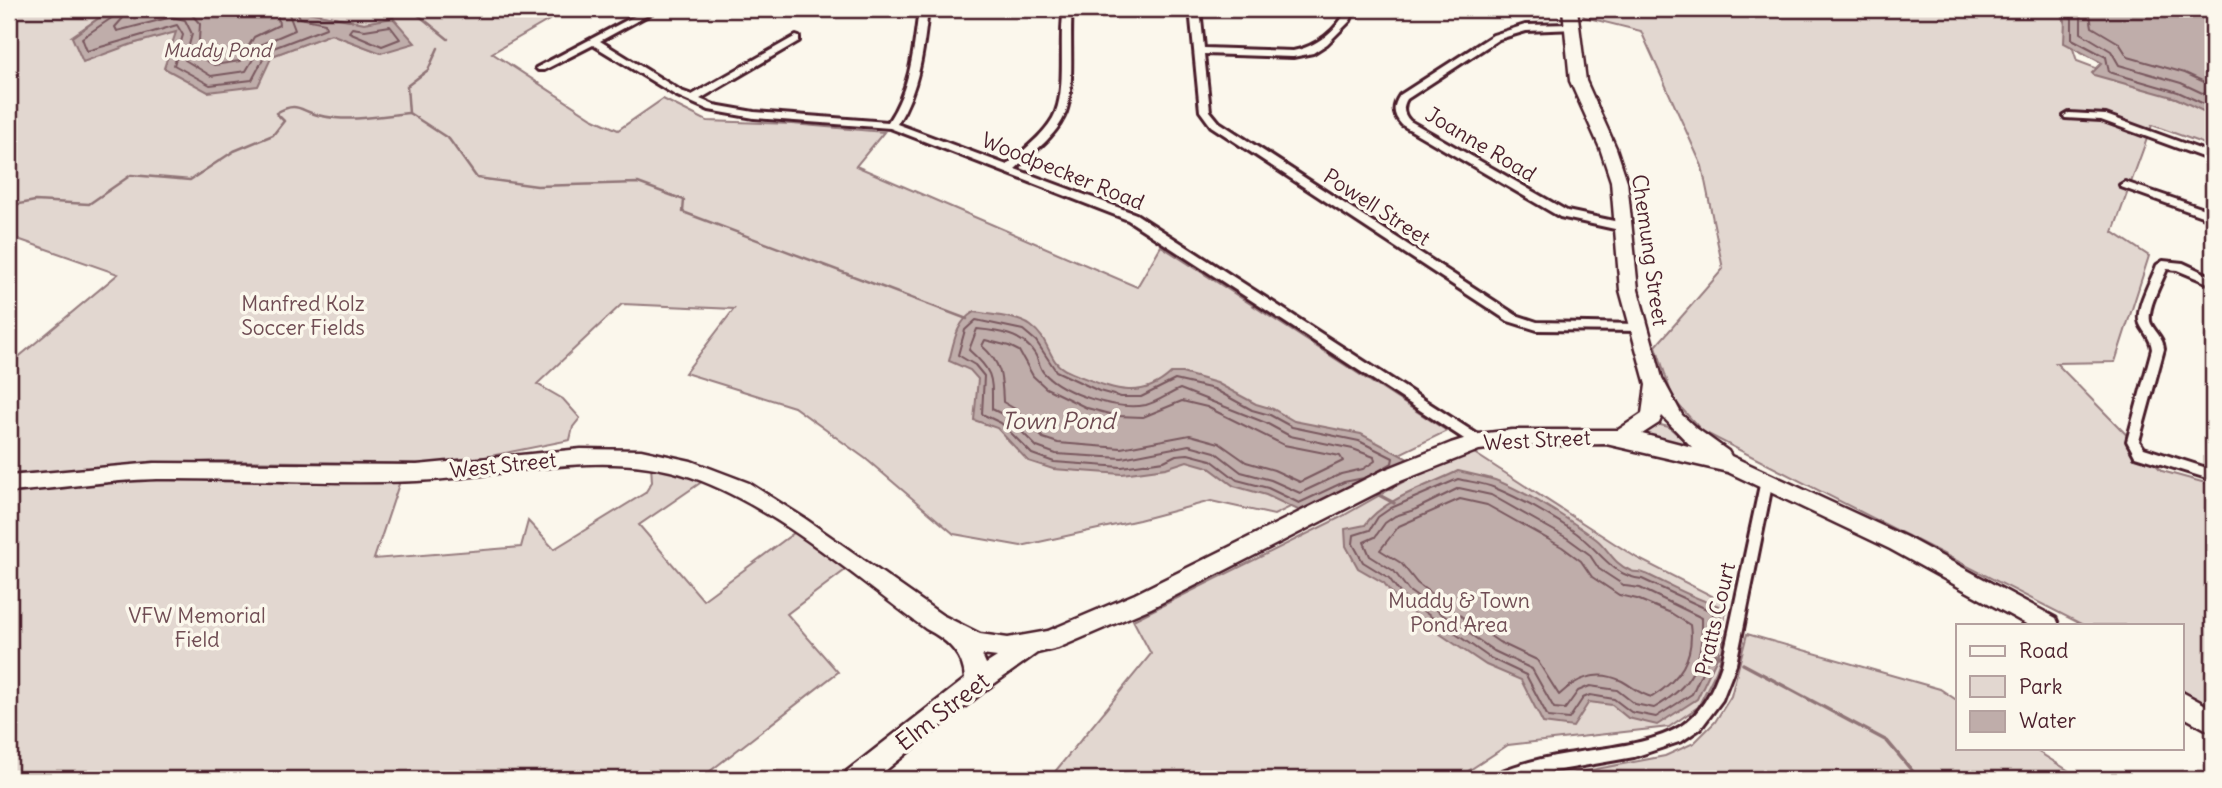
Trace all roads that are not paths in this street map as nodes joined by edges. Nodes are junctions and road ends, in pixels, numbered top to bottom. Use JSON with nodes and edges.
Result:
{"nodes":[{"id":1,"x":654,"y":9,"type":"edge"},
{"id":2,"x":924,"y":9,"type":"edge"},
{"id":3,"x":1069,"y":9,"type":"edge"},
{"id":4,"x":1195,"y":9,"type":"edge"},
{"id":5,"x":1351,"y":9,"type":"edge"},
{"id":6,"x":1571,"y":18,"type":"edge"},
{"id":7,"x":796,"y":39,"type":"dead end"},
{"id":8,"x":593,"y":41,"type":"junction"},
{"id":9,"x":1200,"y":51,"type":"junction"},
{"id":10,"x":541,"y":68,"type":"dead end"},
{"id":11,"x":691,"y":100,"type":"junction"},
{"id":12,"x":2069,"y":116,"type":"dead end"},
{"id":13,"x":891,"y":125,"type":"junction"},
{"id":14,"x":2213,"y":158,"type":"edge"},
{"id":15,"x":1009,"y":169,"type":"junction"},
{"id":16,"x":2125,"y":185,"type":"dead end"},
{"id":17,"x":2213,"y":216,"type":"edge"},
{"id":18,"x":1624,"y":227,"type":"junction"},
{"id":19,"x":2213,"y":281,"type":"edge"},
{"id":20,"x":1637,"y":328,"type":"junction"},
{"id":21,"x":1652,"y":378,"type":"junction"},
{"id":22,"x":1622,"y":438,"type":"junction"},
{"id":23,"x":1479,"y":442,"type":"junction"},
{"id":24,"x":1733,"y":465,"type":"junction"},
{"id":25,"x":2213,"y":475,"type":"edge"},
{"id":26,"x":1766,"y":480,"type":"junction"},
{"id":27,"x":9,"y":484,"type":"edge"},
{"id":28,"x":2046,"y":624,"type":"edge"},
{"id":29,"x":949,"y":631,"type":"junction"},
{"id":30,"x":1032,"y":646,"type":"junction"},
{"id":31,"x":976,"y":684,"type":"junction"},
{"id":32,"x":2184,"y":704,"type":"edge"},
{"id":33,"x":2213,"y":722,"type":"edge"},
{"id":34,"x":856,"y":779,"type":"edge"},
{"id":35,"x":1500,"y":779,"type":"edge"}],
"edges":[{"from":1,"to":8,"type":"street"},
{"from":2,"to":13,"type":"street"},
{"from":3,"to":15,"type":"street"},
{"from":4,"to":9,"type":"street","name":"Powell Street"},
{"from":5,"to":9,"type":"street"},
{"from":6,"to":18,"type":"street","name":"Chemung Street"},
{"from":6,"to":18,"type":"street","name":"Joanne Road"},
{"from":7,"to":11,"type":"street"},
{"from":8,"to":10,"type":"street"},
{"from":8,"to":11,"type":"street","name":"Woodpecker Road"},
{"from":9,"to":20,"type":"street","name":"Powell Street"},
{"from":11,"to":13,"type":"street","name":"Woodpecker Road"},
{"from":12,"to":14,"type":"street"},
{"from":13,"to":15,"type":"street","name":"Woodpecker Road"},
{"from":15,"to":23,"type":"street","name":"Woodpecker Road"},
{"from":16,"to":17,"type":"street"},
{"from":18,"to":20,"type":"street","name":"Chemung Street"},
{"from":19,"to":25,"type":"street"},
{"from":20,"to":21,"type":"street","name":"Chemung Street"},
{"from":21,"to":22,"type":"street","name":"Chemung Street"},
{"from":21,"to":24,"type":"street","name":"Chemung Street"},
{"from":22,"to":23,"type":"street","name":"West Street"},
{"from":22,"to":24,"type":"street","name":"West Street"},
{"from":23,"to":30,"type":"street","name":"West Street"},
{"from":24,"to":26,"type":"street","name":"West Street"},
{"from":26,"to":28,"type":"street","name":"West Street"},
{"from":26,"to":35,"type":"street","name":"Pratts Court"},
{"from":27,"to":29,"type":"street","name":"West Street"},
{"from":29,"to":30,"type":"street","name":"West Street"},
{"from":29,"to":31,"type":"street","name":"West Street"},
{"from":30,"to":31,"type":"street","name":"Elm Street"},
{"from":31,"to":34,"type":"street","name":"Elm Street"},
{"from":32,"to":33,"type":"street"}]}
